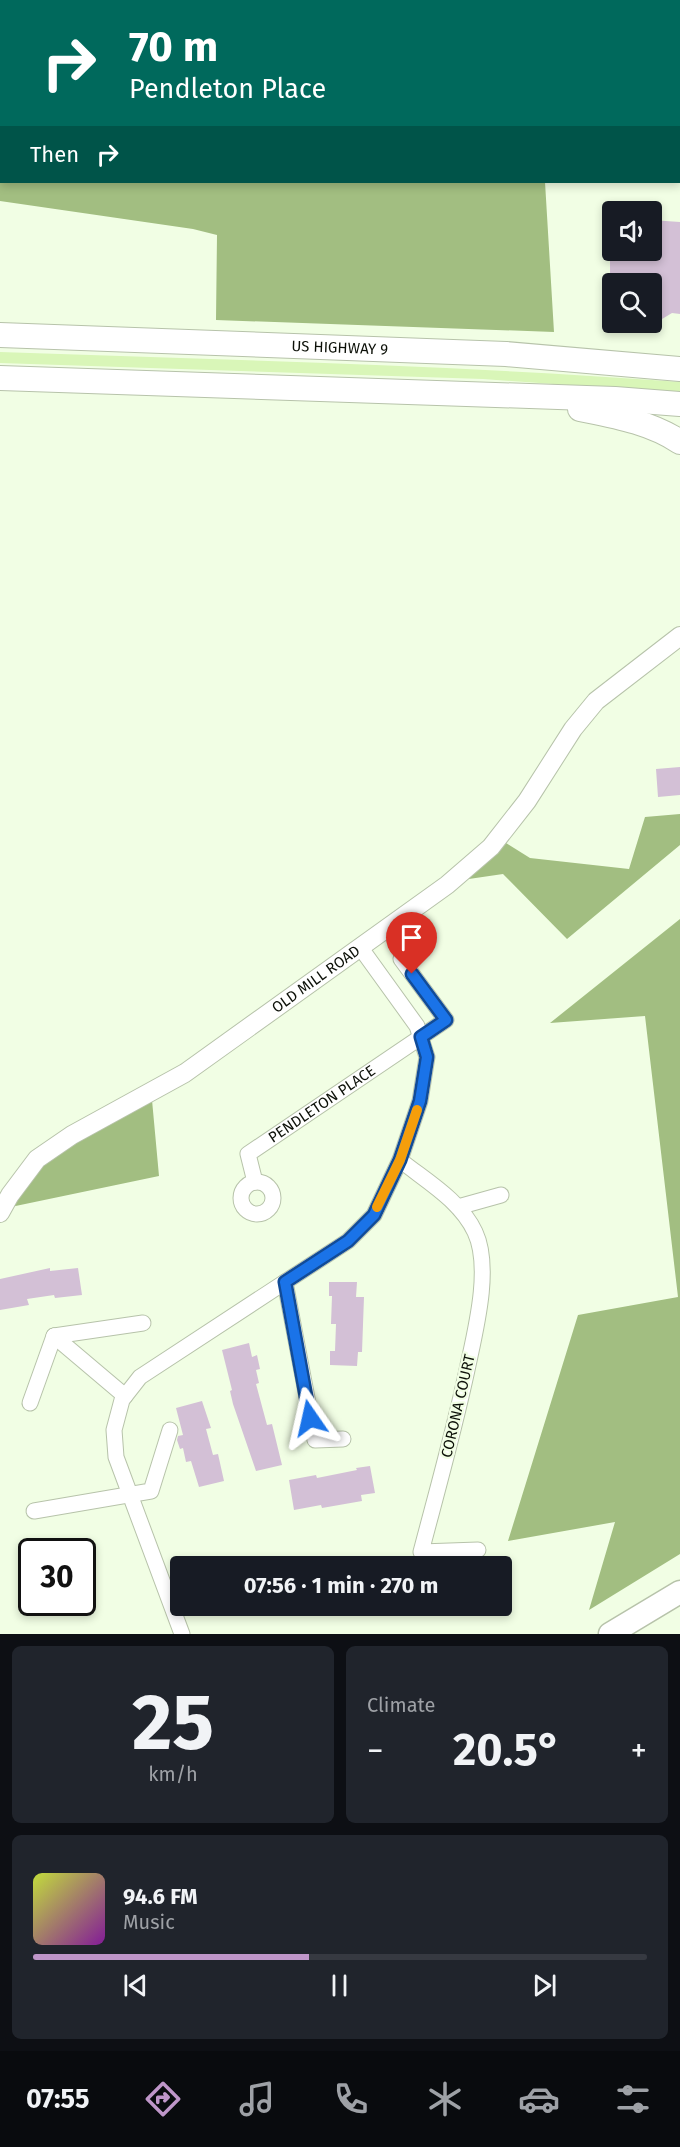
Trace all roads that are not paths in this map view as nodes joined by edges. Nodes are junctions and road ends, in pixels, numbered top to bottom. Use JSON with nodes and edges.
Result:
{"nodes":[{"id":1,"x":0,"y":335,"type":"edge"},
{"id":2,"x":680,"y":369,"type":"edge"},
{"id":3,"x":0,"y":378,"type":"edge"},
{"id":4,"x":522,"y":395,"type":"junction"},
{"id":5,"x":680,"y":404,"type":"edge"},
{"id":6,"x":680,"y":442,"type":"edge"},
{"id":7,"x":680,"y":636,"type":"edge"},
{"id":8,"x":360,"y":948,"type":"junction"},
{"id":9,"x":401,"y":959,"type":"dead end"},
{"id":10,"x":421,"y":1037,"type":"junction"},
{"id":11,"x":400,"y":1160,"type":"junction"},
{"id":12,"x":255,"y":1182,"type":"dead end"},
{"id":13,"x":501,"y":1194,"type":"dead end"},
{"id":14,"x":458,"y":1207,"type":"junction"},
{"id":15,"x":0,"y":1213,"type":"edge"},
{"id":16,"x":285,"y":1282,"type":"junction"},
{"id":17,"x":143,"y":1323,"type":"dead end"},
{"id":18,"x":54,"y":1336,"type":"junction"},
{"id":19,"x":125,"y":1396,"type":"junction"},
{"id":20,"x":30,"y":1403,"type":"dead end"},
{"id":21,"x":170,"y":1430,"type":"dead end"},
{"id":22,"x":343,"y":1439,"type":"dead end"},
{"id":23,"x":130,"y":1495,"type":"junction"},
{"id":24,"x":34,"y":1511,"type":"dead end"},
{"id":25,"x":478,"y":1550,"type":"dead end"},
{"id":26,"x":170,"y":1587,"type":"edge"},
{"id":27,"x":680,"y":1592,"type":"edge"},
{"id":28,"x":178,"y":1616,"type":"edge"},
{"id":29,"x":182,"y":1634,"type":"edge"},
{"id":30,"x":610,"y":1634,"type":"edge"}],
"edges":[{"from":1,"to":2,"type":"highway","name":"US HIGHWAY 9"},
{"from":3,"to":4,"type":"highway"},
{"from":4,"to":5,"type":"highway"},
{"from":4,"to":6,"type":"highway"},
{"from":7,"to":8,"type":"street","name":"OLD MILL ROAD"},
{"from":8,"to":10,"type":"street"},
{"from":8,"to":15,"type":"street","name":"OLD MILL ROAD"},
{"from":9,"to":10,"type":"street","name":"PENDLETON PLACE"},
{"from":10,"to":11,"type":"street"},
{"from":10,"to":12,"type":"street","name":"PENDLETON PLACE"},
{"from":11,"to":14,"type":"street","name":"CORONA COURT"},
{"from":11,"to":16,"type":"street"},
{"from":13,"to":14,"type":"street"},
{"from":14,"to":25,"type":"street","name":"CORONA COURT"},
{"from":16,"to":19,"type":"street"},
{"from":16,"to":22,"type":"street"},
{"from":17,"to":18,"type":"street"},
{"from":18,"to":19,"type":"street"},
{"from":18,"to":20,"type":"street"},
{"from":19,"to":23,"type":"street"},
{"from":21,"to":23,"type":"street"},
{"from":23,"to":24,"type":"street"},
{"from":23,"to":26,"type":"street"},
{"from":27,"to":30,"type":"main road"},
{"from":28,"to":29,"type":"street"}]}
